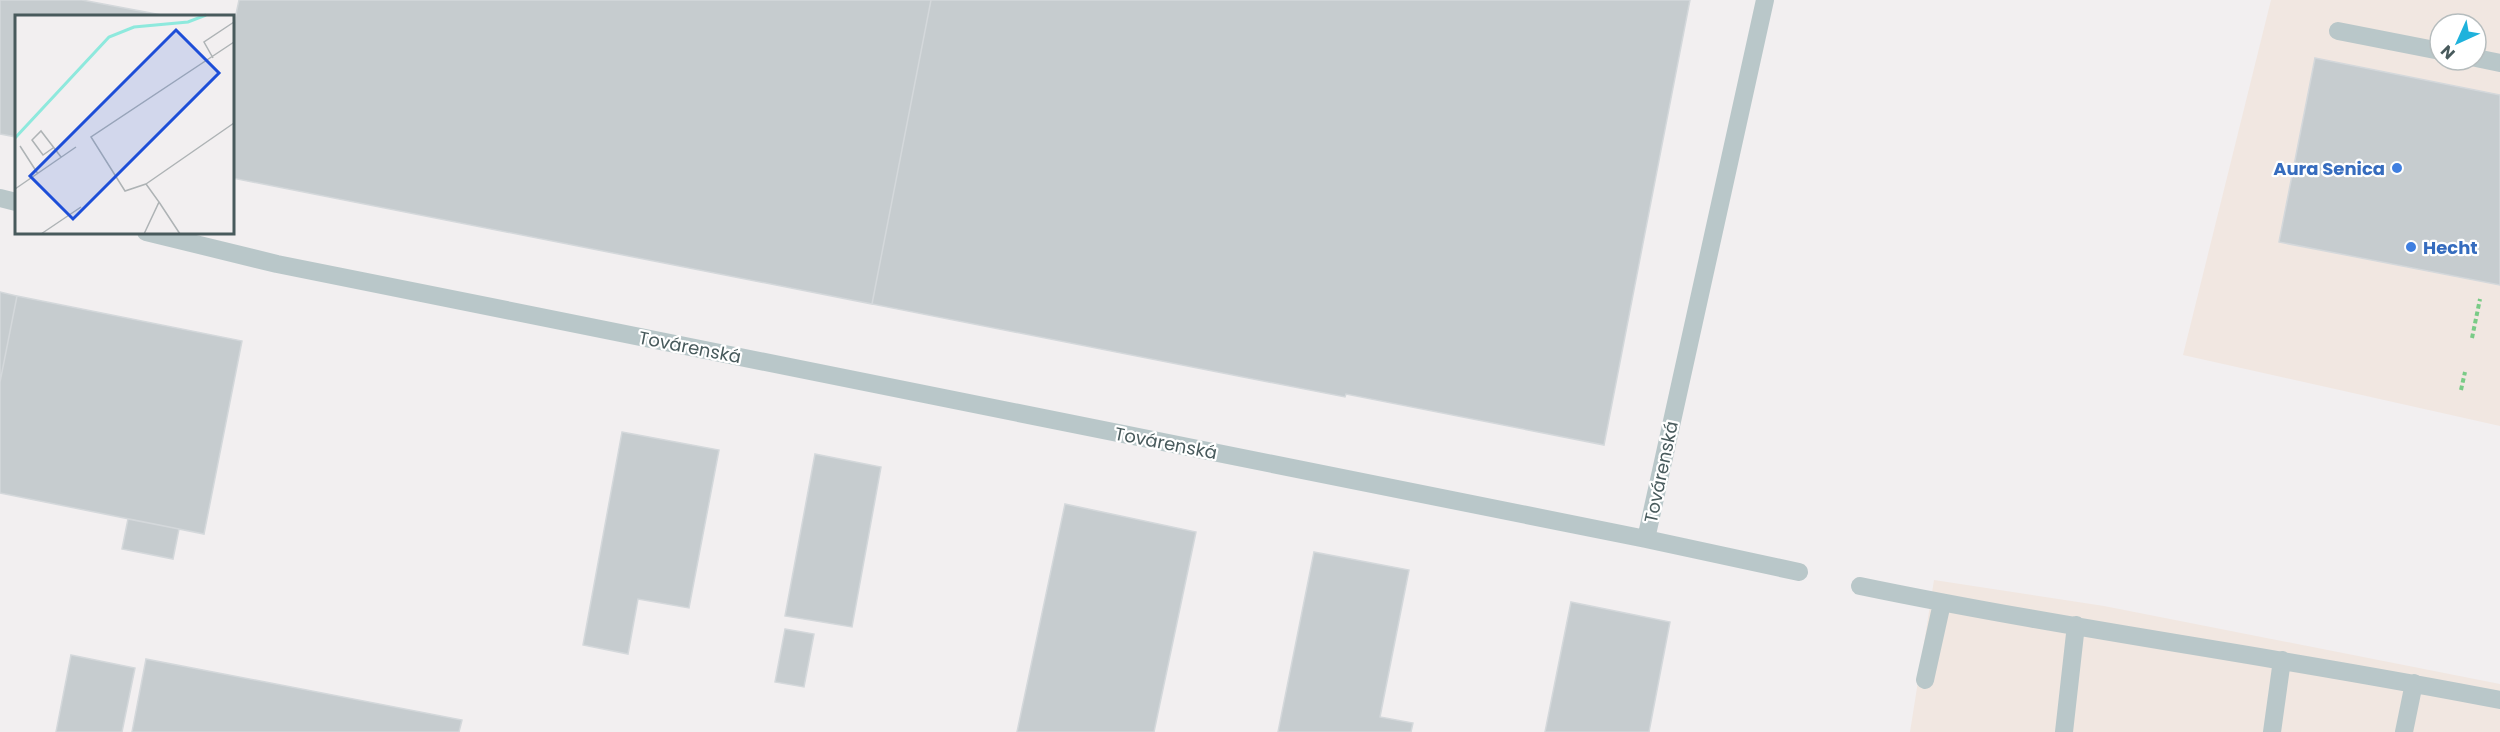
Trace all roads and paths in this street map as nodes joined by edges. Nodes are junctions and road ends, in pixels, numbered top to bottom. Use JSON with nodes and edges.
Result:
{"nodes":[{"id":1,"x":1765,"y":0,"type":"edge"},
{"id":2,"x":2338,"y":31,"type":"dead end"},
{"id":3,"x":2428,"y":49,"type":"edge"},
{"id":4,"x":0,"y":198,"type":"edge"},
{"id":5,"x":15,"y":202,"type":"edge"},
{"id":6,"x":154,"y":234,"type":"edge"},
{"id":7,"x":2480,"y":299,"type":"dead end"},
{"id":8,"x":2472,"y":338,"type":"dead end"},
{"id":9,"x":2465,"y":372,"type":"dead end"},
{"id":10,"x":2461,"y":390,"type":"dead end"},
{"id":11,"x":1646,"y":539,"type":"junction"},
{"id":12,"x":1800,"y":572,"type":"dead end"},
{"id":13,"x":1860,"y":586,"type":"dead end"},
{"id":14,"x":1942,"y":603,"type":"junction"},
{"id":15,"x":2076,"y":625,"type":"junction"},
{"id":16,"x":2282,"y":660,"type":"junction"},
{"id":17,"x":1925,"y":680,"type":"dead end"},
{"id":18,"x":2414,"y":683,"type":"junction"},
{"id":19,"x":2500,"y":700,"type":"edge"},
{"id":20,"x":2064,"y":732,"type":"edge"},
{"id":21,"x":2272,"y":732,"type":"edge"},
{"id":22,"x":2404,"y":732,"type":"edge"}],
"edges":[{"from":1,"to":11,"type":"lane","name":"Továrenská"},
{"from":2,"to":3,"type":"lane"},
{"from":4,"to":5,"type":"lane"},
{"from":6,"to":11,"type":"lane","name":"Továrenská"},
{"from":7,"to":8,"type":"path"},
{"from":9,"to":10,"type":"path"},
{"from":11,"to":12,"type":"lane"},
{"from":13,"to":14,"type":"lane"},
{"from":14,"to":15,"type":"lane"},
{"from":14,"to":17,"type":"lane"},
{"from":15,"to":16,"type":"lane"},
{"from":15,"to":20,"type":"lane"},
{"from":16,"to":18,"type":"lane"},
{"from":16,"to":21,"type":"lane"},
{"from":18,"to":19,"type":"lane"},
{"from":18,"to":22,"type":"lane"}]}
